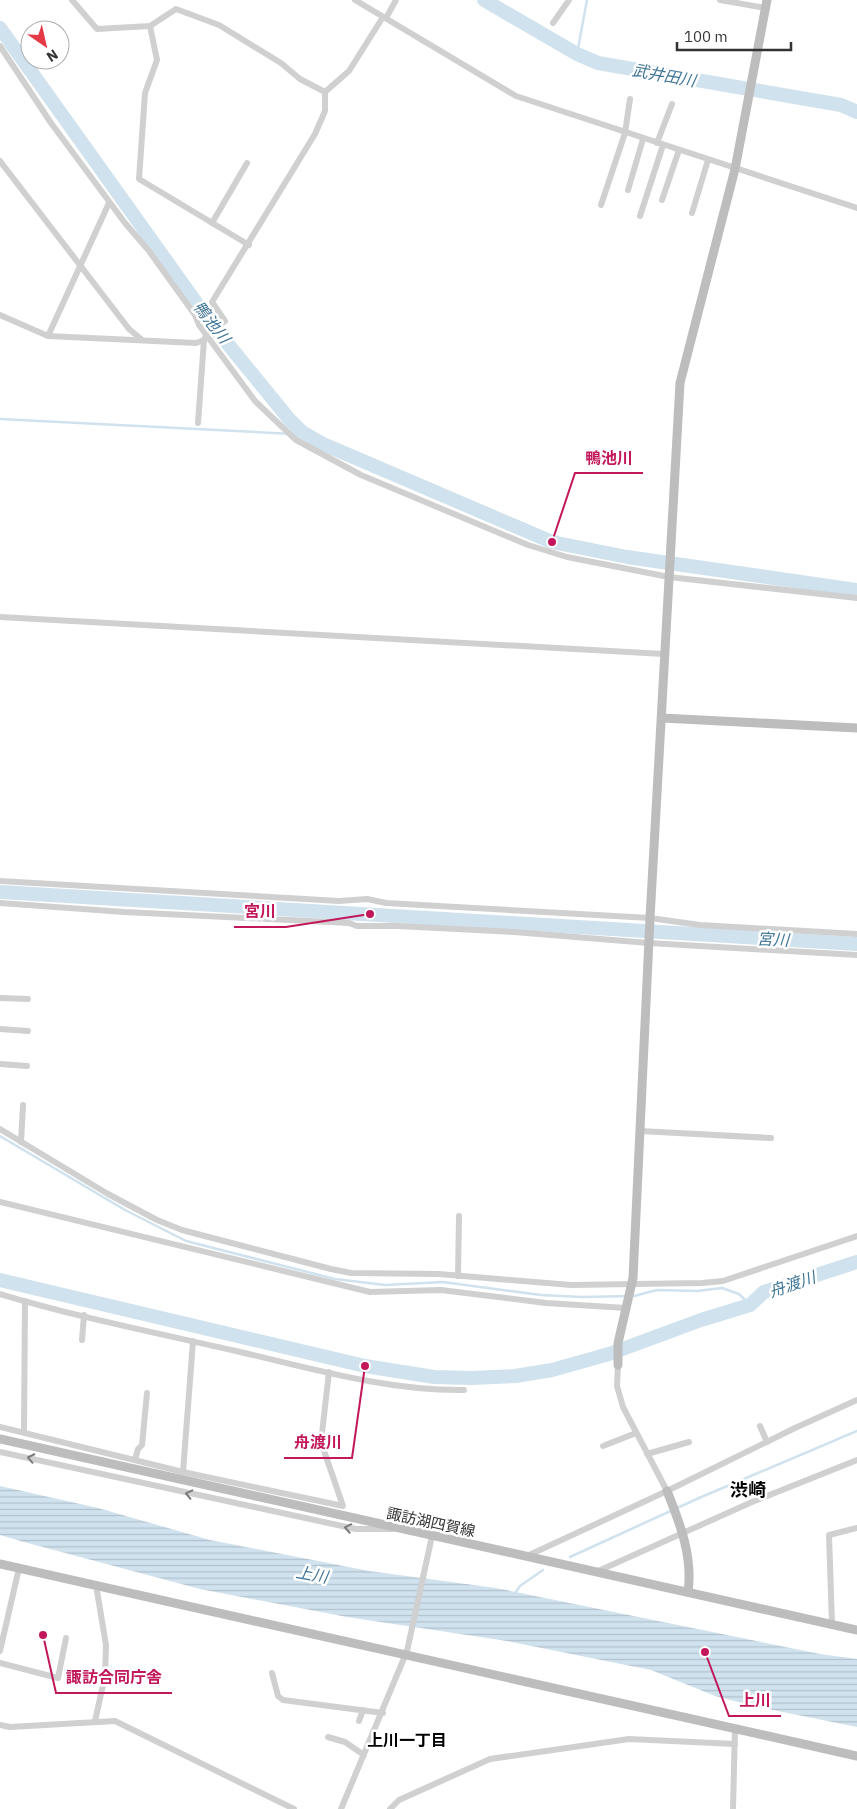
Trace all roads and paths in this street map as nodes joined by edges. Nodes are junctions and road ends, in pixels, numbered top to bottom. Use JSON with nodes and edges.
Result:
{"nodes":[{"id":1,"x":72,"y":0,"type":"edge"},
{"id":2,"x":355,"y":0,"type":"edge"},
{"id":3,"x":396,"y":0,"type":"edge"},
{"id":4,"x":569,"y":0,"type":"edge"},
{"id":5,"x":720,"y":0,"type":"edge"},
{"id":6,"x":766,"y":4,"type":"edge"},
{"id":7,"x":384,"y":18,"type":"junction"},
{"id":8,"x":552,"y":24,"type":"dead end"},
{"id":9,"x":150,"y":26,"type":"junction"},
{"id":10,"x":0,"y":46,"type":"edge"},
{"id":11,"x":325,"y":92,"type":"junction"},
{"id":12,"x":630,"y":99,"type":"dead end"},
{"id":13,"x":672,"y":104,"type":"dead end"},
{"id":14,"x":625,"y":133,"type":"junction"},
{"id":15,"x":643,"y":139,"type":"junction"},
{"id":16,"x":660,"y":144,"type":"junction"},
{"id":17,"x":679,"y":150,"type":"junction"},
{"id":18,"x":708,"y":160,"type":"junction"},
{"id":19,"x":0,"y":161,"type":"edge"},
{"id":20,"x":247,"y":163,"type":"dead end"},
{"id":21,"x":735,"y":169,"type":"junction"},
{"id":22,"x":628,"y":190,"type":"dead end"},
{"id":23,"x":662,"y":200,"type":"dead end"},
{"id":24,"x":109,"y":202,"type":"junction"},
{"id":25,"x":601,"y":205,"type":"dead end"},
{"id":26,"x":857,"y":208,"type":"edge"},
{"id":27,"x":692,"y":213,"type":"dead end"},
{"id":28,"x":640,"y":216,"type":"dead end"},
{"id":29,"x":212,"y":223,"type":"junction"},
{"id":30,"x":249,"y":245,"type":"junction"},
{"id":31,"x":80,"y":265,"type":"junction"},
{"id":32,"x":0,"y":315,"type":"edge"},
{"id":33,"x":48,"y":336,"type":"junction"},
{"id":34,"x":205,"y":338,"type":"junction"},
{"id":35,"x":141,"y":339,"type":"junction"},
{"id":36,"x":198,"y":423,"type":"dead end"},
{"id":37,"x":670,"y":576,"type":"junction"},
{"id":38,"x":857,"y":598,"type":"edge"},
{"id":39,"x":0,"y":617,"type":"edge"},
{"id":40,"x":664,"y":654,"type":"junction"},
{"id":41,"x":662,"y":718,"type":"junction"},
{"id":42,"x":857,"y":728,"type":"edge"},
{"id":43,"x":0,"y":881,"type":"edge"},
{"id":44,"x":0,"y":903,"type":"edge"},
{"id":45,"x":650,"y":920,"type":"junction"},
{"id":46,"x":857,"y":934,"type":"edge"},
{"id":47,"x":649,"y":942,"type":"junction"},
{"id":48,"x":857,"y":955,"type":"edge"},
{"id":49,"x":0,"y":998,"type":"edge"},
{"id":50,"x":28,"y":999,"type":"dead end"},
{"id":51,"x":0,"y":1029,"type":"edge"},
{"id":52,"x":28,"y":1031,"type":"dead end"},
{"id":53,"x":0,"y":1064,"type":"edge"},
{"id":54,"x":27,"y":1066,"type":"dead end"},
{"id":55,"x":23,"y":1105,"type":"dead end"},
{"id":56,"x":0,"y":1129,"type":"edge"},
{"id":57,"x":640,"y":1131,"type":"junction"},
{"id":58,"x":771,"y":1138,"type":"dead end"},
{"id":59,"x":21,"y":1142,"type":"junction"},
{"id":60,"x":0,"y":1202,"type":"edge"},
{"id":61,"x":459,"y":1216,"type":"dead end"},
{"id":62,"x":857,"y":1236,"type":"edge"},
{"id":63,"x":458,"y":1276,"type":"junction"},
{"id":64,"x":632,"y":1285,"type":"junction"},
{"id":65,"x":0,"y":1294,"type":"edge"},
{"id":66,"x":25,"y":1301,"type":"junction"},
{"id":67,"x":626,"y":1308,"type":"junction"},
{"id":68,"x":84,"y":1315,"type":"junction"},
{"id":69,"x":82,"y":1340,"type":"dead end"},
{"id":70,"x":193,"y":1341,"type":"junction"},
{"id":71,"x":618,"y":1365,"type":"joint"},
{"id":72,"x":328,"y":1372,"type":"junction"},
{"id":73,"x":464,"y":1390,"type":"dead end"},
{"id":74,"x":147,"y":1393,"type":"dead end"},
{"id":75,"x":857,"y":1400,"type":"edge"},
{"id":76,"x":760,"y":1426,"type":"dead end"},
{"id":77,"x":0,"y":1427,"type":"edge"},
{"id":78,"x":24,"y":1431,"type":"junction"},
{"id":79,"x":636,"y":1433,"type":"junction"},
{"id":80,"x":0,"y":1439,"type":"edge"},
{"id":81,"x":689,"y":1442,"type":"dead end"},
{"id":82,"x":766,"y":1442,"type":"junction"},
{"id":83,"x":602,"y":1446,"type":"dead end"},
{"id":84,"x":0,"y":1452,"type":"edge"},
{"id":85,"x":647,"y":1454,"type":"junction"},
{"id":86,"x":135,"y":1460,"type":"junction"},
{"id":87,"x":857,"y":1460,"type":"edge"},
{"id":88,"x":183,"y":1472,"type":"junction"},
{"id":89,"x":668,"y":1491,"type":"junction"},
{"id":90,"x":397,"y":1528,"type":"junction"},
{"id":91,"x":857,"y":1528,"type":"edge"},
{"id":92,"x":682,"y":1532,"type":"junction"},
{"id":93,"x":432,"y":1538,"type":"junction"},
{"id":94,"x":527,"y":1556,"type":"junction"},
{"id":95,"x":0,"y":1564,"type":"edge"},
{"id":96,"x":19,"y":1568,"type":"junction"},
{"id":97,"x":596,"y":1572,"type":"junction"},
{"id":98,"x":96,"y":1585,"type":"junction"},
{"id":99,"x":688,"y":1592,"type":"junction"},
{"id":100,"x":832,"y":1624,"type":"junction"},
{"id":101,"x":857,"y":1630,"type":"edge"},
{"id":102,"x":66,"y":1638,"type":"dead end"},
{"id":103,"x":0,"y":1651,"type":"edge"},
{"id":104,"x":406,"y":1653,"type":"junction"},
{"id":105,"x":0,"y":1663,"type":"edge"},
{"id":106,"x":272,"y":1673,"type":"dead end"},
{"id":107,"x":363,"y":1710,"type":"junction"},
{"id":108,"x":383,"y":1713,"type":"junction"},
{"id":109,"x":94,"y":1721,"type":"junction"},
{"id":110,"x":359,"y":1721,"type":"dead end"},
{"id":111,"x":0,"y":1725,"type":"edge"},
{"id":112,"x":735,"y":1728,"type":"junction"},
{"id":113,"x":328,"y":1737,"type":"dead end"},
{"id":114,"x":735,"y":1744,"type":"junction"},
{"id":115,"x":364,"y":1755,"type":"junction"},
{"id":116,"x":857,"y":1757,"type":"edge"},
{"id":117,"x":294,"y":1809,"type":"edge"},
{"id":118,"x":341,"y":1809,"type":"edge"},
{"id":119,"x":390,"y":1809,"type":"edge"},
{"id":120,"x":734,"y":1809,"type":"edge"}],
"edges":[{"from":1,"to":9,"type":"street"},
{"from":2,"to":7,"type":"street"},
{"from":3,"to":7,"type":"street"},
{"from":4,"to":8,"type":"street"},
{"from":5,"to":6,"type":"street"},
{"from":6,"to":21,"type":"street"},
{"from":7,"to":11,"type":"street"},
{"from":7,"to":14,"type":"street"},
{"from":9,"to":11,"type":"street"},
{"from":9,"to":29,"type":"street"},
{"from":10,"to":24,"type":"street"},
{"from":11,"to":30,"type":"street"},
{"from":12,"to":14,"type":"street"},
{"from":13,"to":16,"type":"street"},
{"from":14,"to":15,"type":"street"},
{"from":14,"to":25,"type":"street"},
{"from":15,"to":16,"type":"street"},
{"from":15,"to":22,"type":"street"},
{"from":16,"to":17,"type":"street"},
{"from":16,"to":28,"type":"street"},
{"from":17,"to":18,"type":"street"},
{"from":17,"to":23,"type":"street"},
{"from":18,"to":21,"type":"street"},
{"from":18,"to":27,"type":"street"},
{"from":19,"to":31,"type":"street"},
{"from":20,"to":29,"type":"street"},
{"from":21,"to":26,"type":"street"},
{"from":21,"to":37,"type":"street"},
{"from":24,"to":31,"type":"street"},
{"from":24,"to":34,"type":"street"},
{"from":29,"to":30,"type":"street"},
{"from":30,"to":34,"type":"street"},
{"from":31,"to":33,"type":"street"},
{"from":31,"to":35,"type":"street"},
{"from":32,"to":33,"type":"street"},
{"from":33,"to":35,"type":"street"},
{"from":34,"to":35,"type":"street"},
{"from":34,"to":36,"type":"street"},
{"from":34,"to":37,"type":"street"},
{"from":37,"to":38,"type":"street"},
{"from":37,"to":40,"type":"street"},
{"from":39,"to":40,"type":"street"},
{"from":40,"to":41,"type":"street"},
{"from":41,"to":42,"type":"street"},
{"from":41,"to":45,"type":"street"},
{"from":43,"to":45,"type":"street"},
{"from":44,"to":47,"type":"street"},
{"from":45,"to":46,"type":"street"},
{"from":45,"to":47,"type":"street"},
{"from":47,"to":48,"type":"street"},
{"from":47,"to":57,"type":"street"},
{"from":49,"to":50,"type":"street"},
{"from":51,"to":52,"type":"street"},
{"from":53,"to":54,"type":"street"},
{"from":55,"to":59,"type":"street"},
{"from":56,"to":59,"type":"street"},
{"from":57,"to":58,"type":"street"},
{"from":57,"to":64,"type":"street"},
{"from":59,"to":63,"type":"street"},
{"from":60,"to":67,"type":"street"},
{"from":61,"to":63,"type":"street"},
{"from":62,"to":64,"type":"street"},
{"from":63,"to":64,"type":"street"},
{"from":64,"to":67,"type":"street"},
{"from":65,"to":66,"type":"street"},
{"from":66,"to":68,"type":"street"},
{"from":66,"to":78,"type":"street"},
{"from":67,"to":71,"type":"street"},
{"from":68,"to":69,"type":"street"},
{"from":68,"to":70,"type":"street"},
{"from":70,"to":72,"type":"street"},
{"from":70,"to":88,"type":"street"},
{"from":71,"to":79,"type":"street"},
{"from":72,"to":73,"type":"street"},
{"from":72,"to":88,"type":"street"},
{"from":74,"to":86,"type":"street"},
{"from":75,"to":82,"type":"street"},
{"from":76,"to":82,"type":"street"},
{"from":77,"to":78,"type":"street"},
{"from":78,"to":86,"type":"street"},
{"from":79,"to":83,"type":"street"},
{"from":79,"to":85,"type":"street"},
{"from":80,"to":90,"type":"street","name":"諏訪湖四賀線"},
{"from":81,"to":85,"type":"street"},
{"from":82,"to":89,"type":"street"},
{"from":90,"to":84,"type":"street","one_way":true},
{"from":85,"to":89,"type":"street"},
{"from":86,"to":88,"type":"street"},
{"from":87,"to":92,"type":"street"},
{"from":89,"to":92,"type":"street"},
{"from":89,"to":94,"type":"street"},
{"from":90,"to":93,"type":"street","name":"諏訪湖四賀線"},
{"from":91,"to":100,"type":"street"},
{"from":92,"to":97,"type":"street"},
{"from":92,"to":99,"type":"street"},
{"from":93,"to":94,"type":"street","name":"諏訪湖四賀線"},
{"from":93,"to":104,"type":"street"},
{"from":94,"to":97,"type":"street","name":"諏訪湖四賀線"},
{"from":95,"to":96,"type":"street"},
{"from":96,"to":98,"type":"street"},
{"from":96,"to":103,"type":"street"},
{"from":97,"to":99,"type":"street","name":"諏訪湖四賀線"},
{"from":98,"to":104,"type":"street"},
{"from":98,"to":109,"type":"street"},
{"from":99,"to":100,"type":"street","name":"諏訪湖四賀線"},
{"from":100,"to":101,"type":"street","name":"諏訪湖四賀線"},
{"from":102,"to":105,"type":"street"},
{"from":104,"to":108,"type":"street"},
{"from":104,"to":112,"type":"street"},
{"from":106,"to":107,"type":"street"},
{"from":107,"to":108,"type":"street"},
{"from":107,"to":110,"type":"street"},
{"from":108,"to":115,"type":"street"},
{"from":109,"to":111,"type":"street"},
{"from":109,"to":117,"type":"street"},
{"from":112,"to":114,"type":"street"},
{"from":112,"to":116,"type":"street"},
{"from":113,"to":115,"type":"street"},
{"from":114,"to":119,"type":"street"},
{"from":114,"to":120,"type":"street"},
{"from":115,"to":118,"type":"street"}]}
